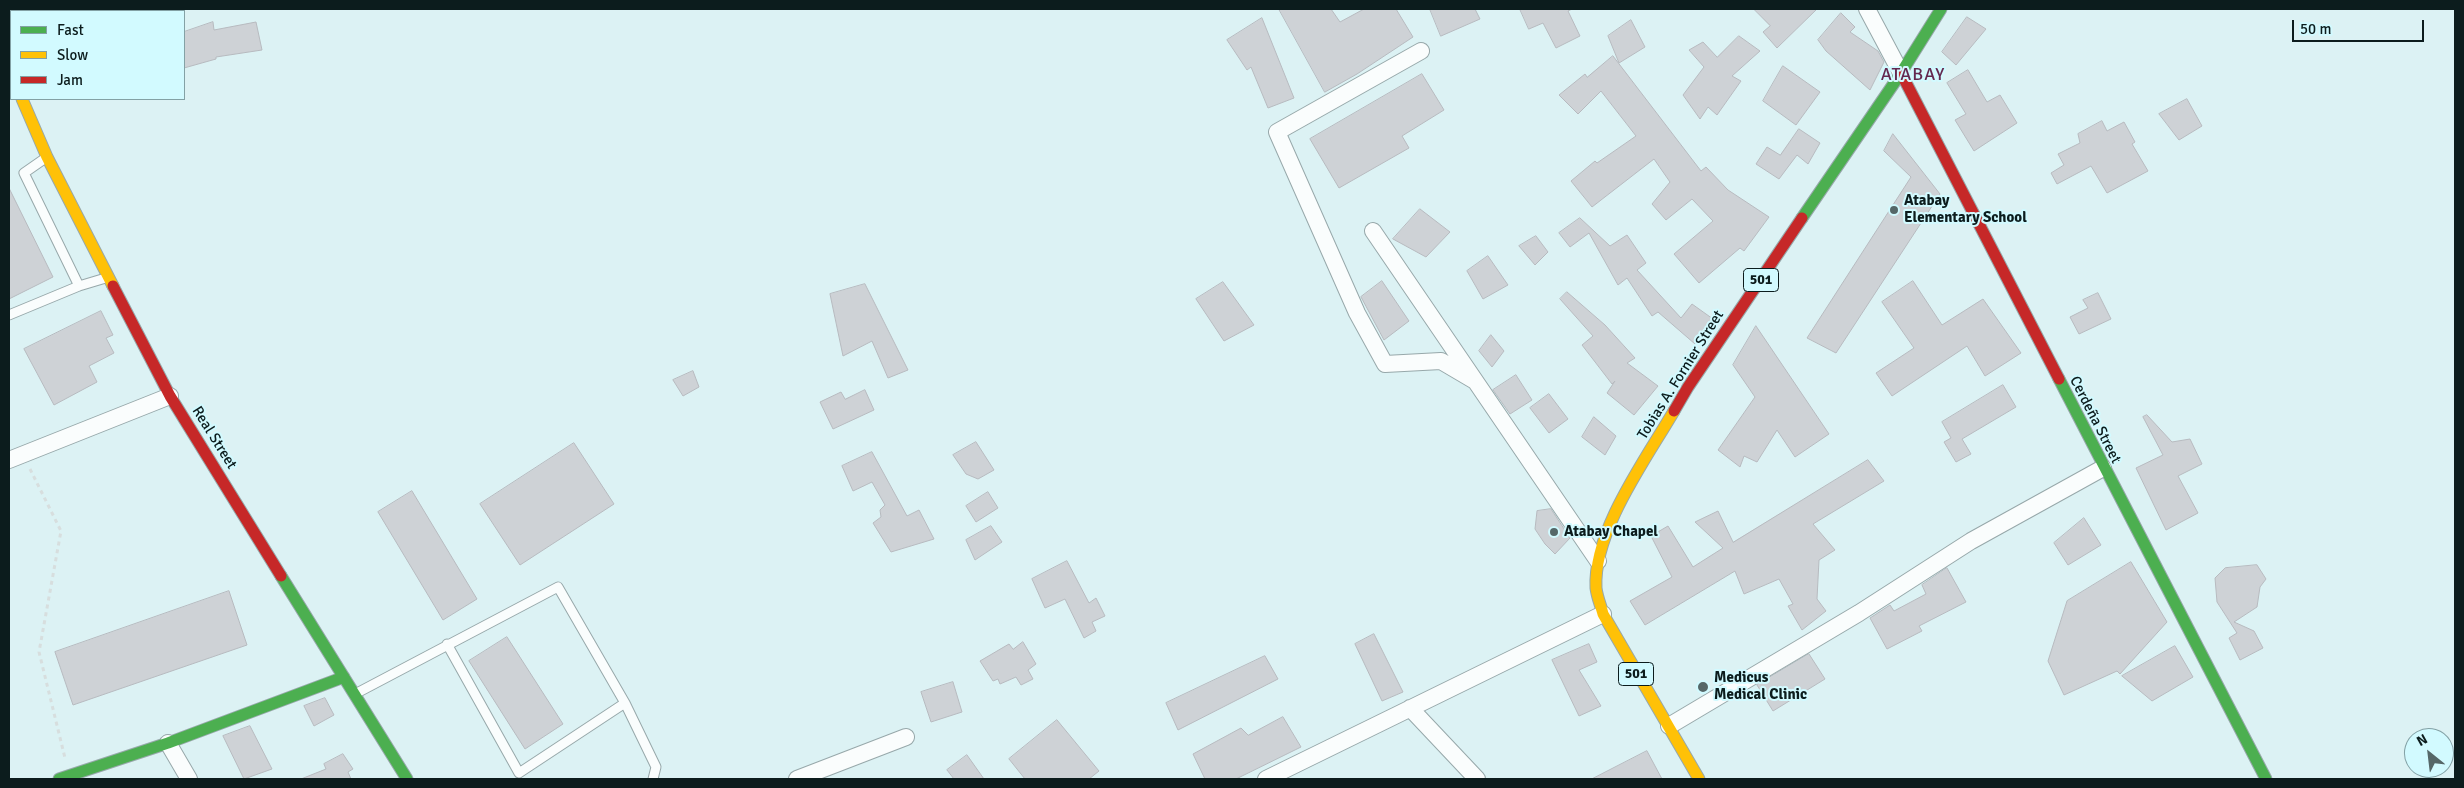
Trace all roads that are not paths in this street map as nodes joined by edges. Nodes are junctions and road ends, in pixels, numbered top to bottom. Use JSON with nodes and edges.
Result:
{"nodes":[{"id":1,"x":1867,"y":9,"type":"edge"},
{"id":2,"x":1941,"y":9,"type":"edge"},
{"id":3,"x":1421,"y":50,"type":"dead end"},
{"id":4,"x":1901,"y":73,"type":"junction"},
{"id":5,"x":22,"y":100,"type":"edge"},
{"id":6,"x":47,"y":157,"type":"junction"},
{"id":7,"x":1373,"y":231,"type":"dead end"},
{"id":8,"x":110,"y":276,"type":"junction"},
{"id":9,"x":79,"y":286,"type":"junction"},
{"id":10,"x":9,"y":316,"type":"edge"},
{"id":11,"x":1475,"y":381,"type":"junction"},
{"id":12,"x":170,"y":396,"type":"junction"},
{"id":13,"x":16,"y":458,"type":"edge"},
{"id":14,"x":2103,"y":468,"type":"junction"},
{"id":15,"x":1598,"y":561,"type":"junction"},
{"id":16,"x":1602,"y":614,"type":"junction"},
{"id":17,"x":447,"y":644,"type":"junction"},
{"id":18,"x":344,"y":677,"type":"junction"},
{"id":19,"x":354,"y":694,"type":"junction"},
{"id":20,"x":625,"y":704,"type":"junction"},
{"id":21,"x":1410,"y":708,"type":"junction"},
{"id":22,"x":1669,"y":726,"type":"junction"},
{"id":23,"x":906,"y":737,"type":"dead end"},
{"id":24,"x":168,"y":743,"type":"junction"},
{"id":25,"x":64,"y":777,"type":"edge"},
{"id":26,"x":189,"y":779,"type":"edge"},
{"id":27,"x":407,"y":779,"type":"edge"},
{"id":28,"x":653,"y":779,"type":"edge"},
{"id":29,"x":797,"y":779,"type":"edge"},
{"id":30,"x":1266,"y":779,"type":"edge"},
{"id":31,"x":1477,"y":779,"type":"edge"},
{"id":32,"x":1699,"y":779,"type":"edge"},
{"id":33,"x":2266,"y":779,"type":"edge"}],
"edges":[{"from":1,"to":4,"type":"street"},
{"from":2,"to":4,"type":"main road","name":"Tobias A. Fornier Street","number":"501"},
{"from":3,"to":11,"type":"street"},
{"from":4,"to":14,"type":"main road","name":"Cerdeña Street"},
{"from":4,"to":15,"type":"main road","name":"Tobias A. Fornier Street","number":"501"},
{"from":5,"to":6,"type":"main road","name":"Real Street"},
{"from":6,"to":8,"type":"main road","name":"Real Street"},
{"from":6,"to":9,"type":"lane"},
{"from":7,"to":11,"type":"street"},
{"from":8,"to":9,"type":"lane"},
{"from":8,"to":12,"type":"main road","name":"Real Street"},
{"from":9,"to":10,"type":"lane"},
{"from":11,"to":15,"type":"street"},
{"from":12,"to":13,"type":"street"},
{"from":12,"to":18,"type":"main road","name":"Real Street"},
{"from":14,"to":22,"type":"street"},
{"from":14,"to":33,"type":"main road","name":"Cerdeña Street"},
{"from":15,"to":16,"type":"main road","name":"Tobias A. Fornier Street","number":"501"},
{"from":16,"to":21,"type":"street"},
{"from":16,"to":22,"type":"main road","name":"Tobias A. Fornier Street","number":"501"},
{"from":17,"to":19,"type":"lane"},
{"from":17,"to":20,"type":"lane"},
{"from":17,"to":20,"type":"lane"},
{"from":18,"to":19,"type":"main road","name":"Real Street"},
{"from":18,"to":24,"type":"main road"},
{"from":19,"to":27,"type":"main road","name":"Real Street"},
{"from":20,"to":28,"type":"lane"},
{"from":21,"to":30,"type":"street"},
{"from":21,"to":31,"type":"street"},
{"from":22,"to":32,"type":"main road","name":"Tobias A. Fornier Street","number":"501"},
{"from":23,"to":29,"type":"street"},
{"from":24,"to":25,"type":"main road"},
{"from":24,"to":26,"type":"street"}]}
